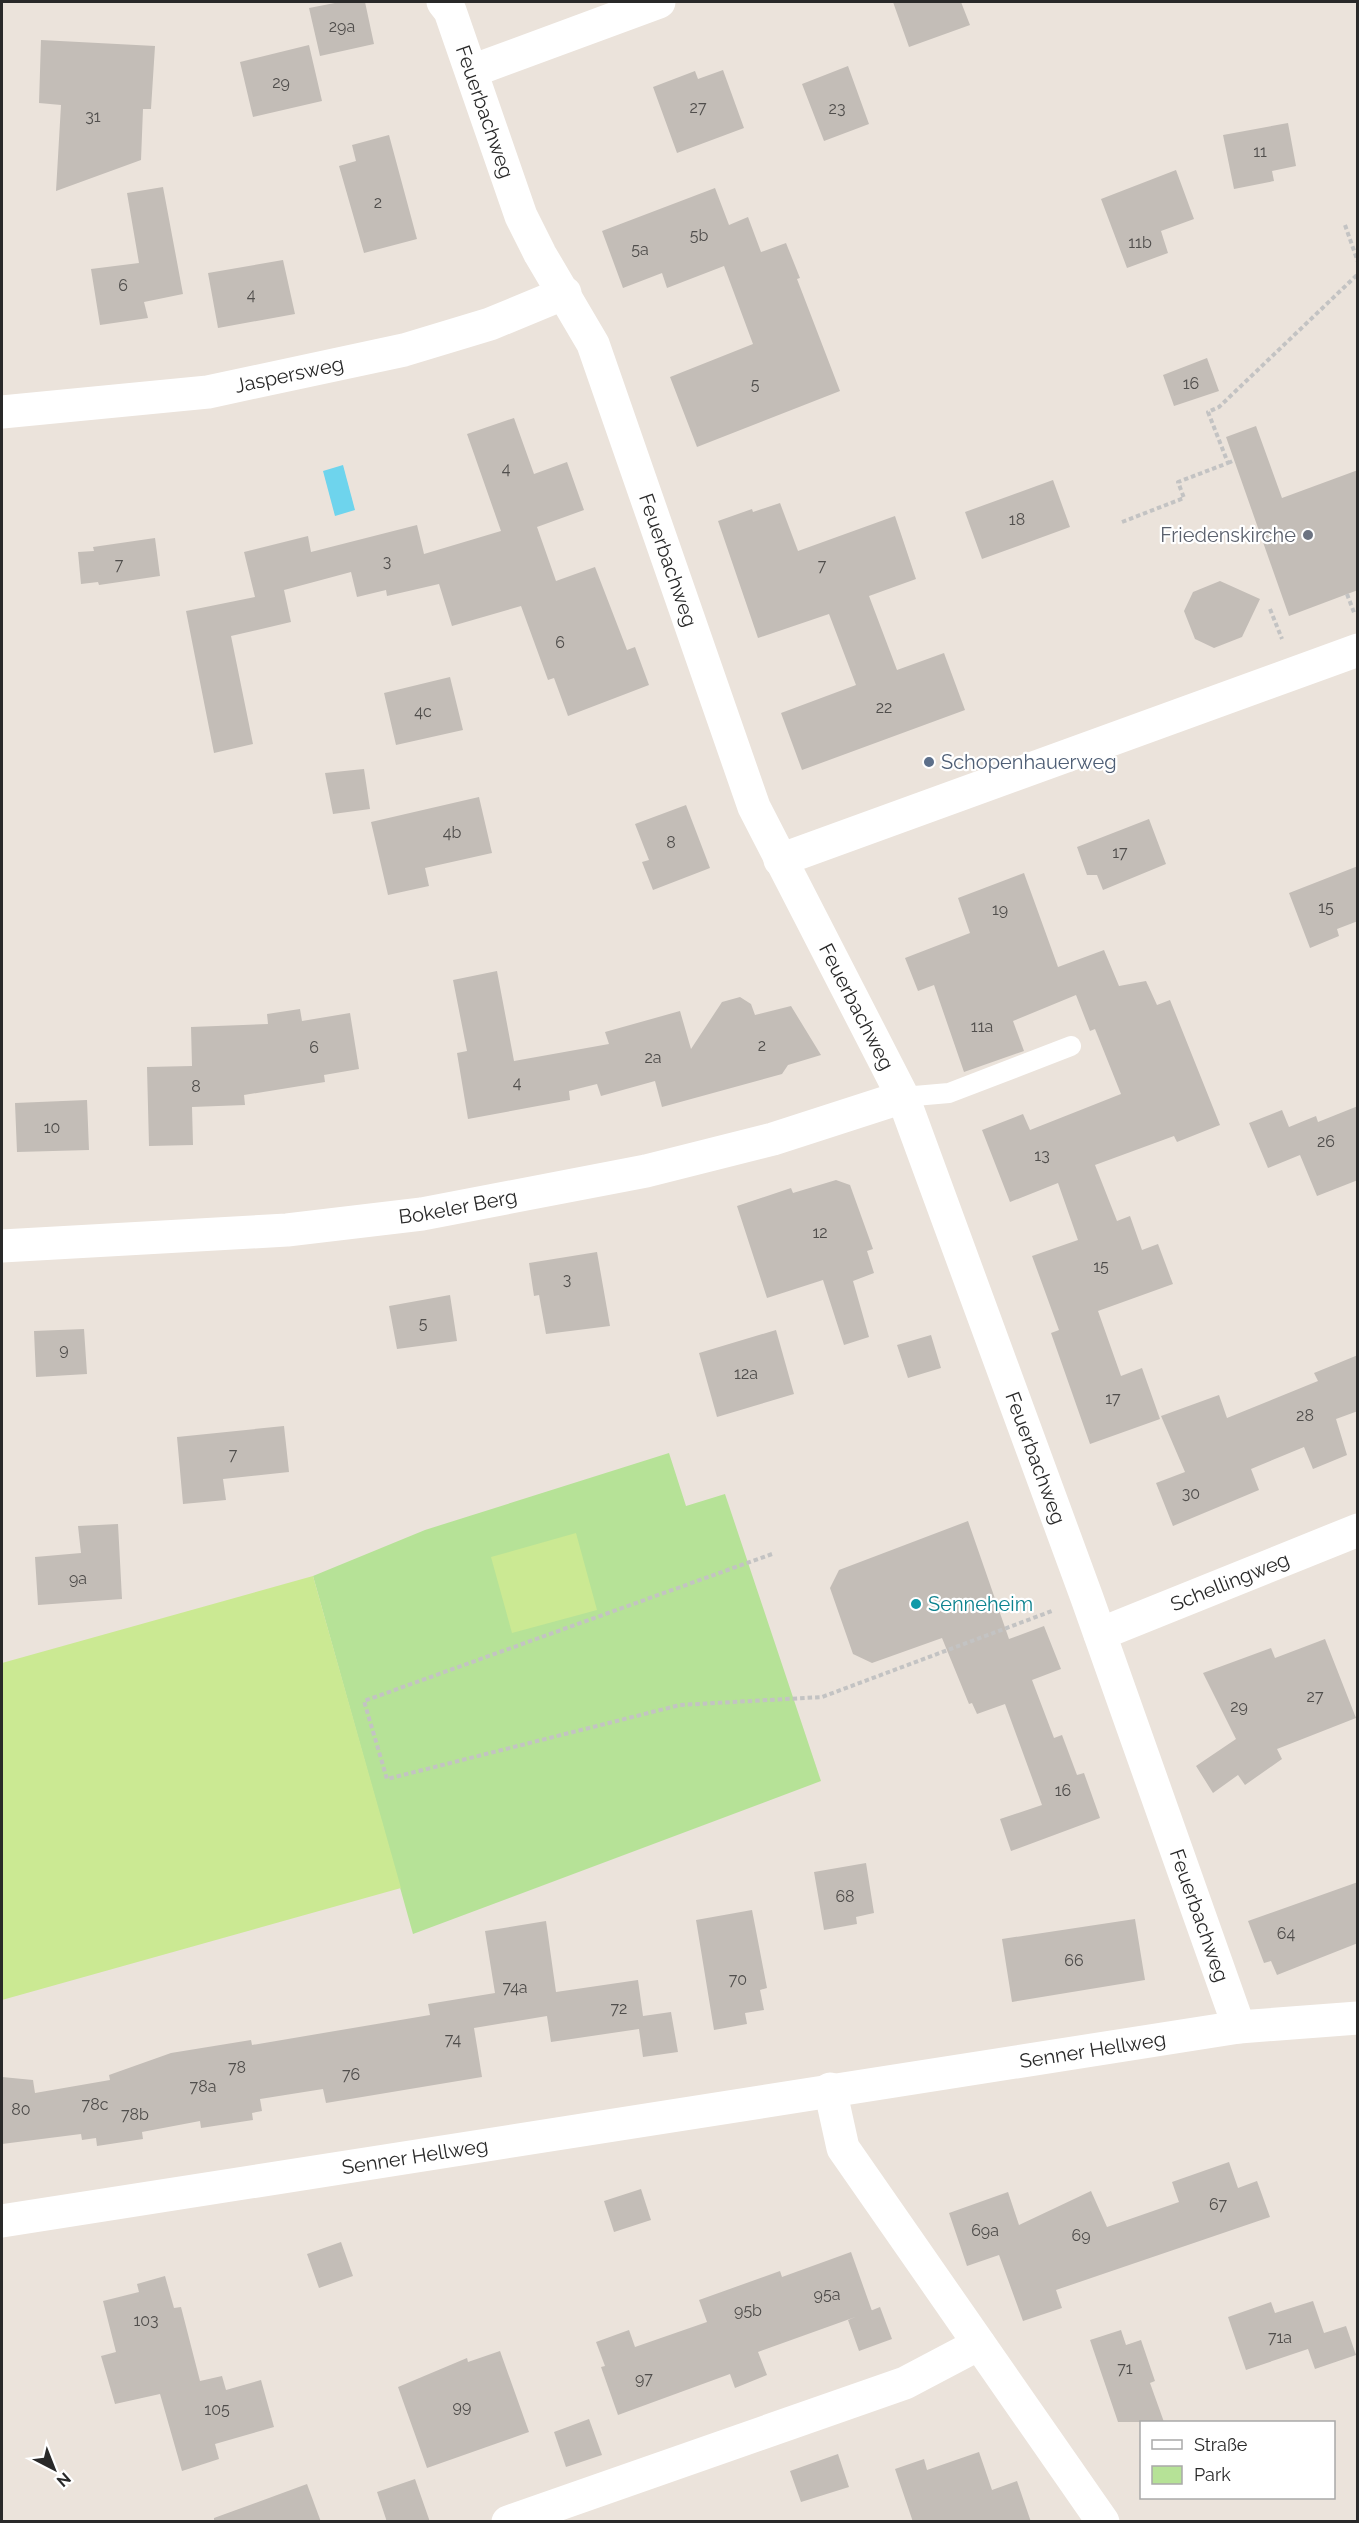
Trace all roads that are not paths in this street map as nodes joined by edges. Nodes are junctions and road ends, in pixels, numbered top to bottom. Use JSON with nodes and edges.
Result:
{"nodes":[{"id":1,"x":443,"y":2,"type":"edge"},
{"id":2,"x":659,"y":2,"type":"edge"},
{"id":3,"x":472,"y":71,"type":"junction"},
{"id":4,"x":565,"y":293,"type":"junction"},
{"id":5,"x":2,"y":412,"type":"edge"},
{"id":6,"x":1358,"y":650,"type":"edge"},
{"id":7,"x":780,"y":860,"type":"junction"},
{"id":8,"x":1071,"y":1046,"type":"dead end"},
{"id":9,"x":903,"y":1096,"type":"junction"},
{"id":10,"x":2,"y":1246,"type":"edge"},
{"id":11,"x":1358,"y":1530,"type":"edge"},
{"id":12,"x":1100,"y":1634,"type":"junction"},
{"id":13,"x":1358,"y":2018,"type":"edge"},
{"id":14,"x":1239,"y":2027,"type":"junction"},
{"id":15,"x":830,"y":2089,"type":"junction"},
{"id":16,"x":2,"y":2221,"type":"edge"},
{"id":17,"x":979,"y":2344,"type":"junction"},
{"id":18,"x":508,"y":2522,"type":"edge"},
{"id":19,"x":1103,"y":2522,"type":"edge"}],
"edges":[{"from":1,"to":3,"type":"street","name":"Feuerbachweg"},
{"from":2,"to":3,"type":"street"},
{"from":3,"to":4,"type":"street","name":"Feuerbachweg"},
{"from":4,"to":5,"type":"street","name":"Jaspersweg"},
{"from":4,"to":7,"type":"street","name":"Feuerbachweg"},
{"from":6,"to":7,"type":"street"},
{"from":7,"to":9,"type":"street","name":"Feuerbachweg"},
{"from":8,"to":9,"type":"lane"},
{"from":9,"to":10,"type":"street","name":"Bokeler Berg"},
{"from":9,"to":12,"type":"street","name":"Feuerbachweg"},
{"from":11,"to":12,"type":"street","name":"Schellingweg"},
{"from":12,"to":14,"type":"street","name":"Feuerbachweg"},
{"from":13,"to":14,"type":"street","name":"Senner Hellweg"},
{"from":14,"to":15,"type":"street","name":"Senner Hellweg"},
{"from":15,"to":16,"type":"street","name":"Senner Hellweg"},
{"from":15,"to":17,"type":"street"},
{"from":17,"to":18,"type":"street"},
{"from":17,"to":19,"type":"street"}]}
